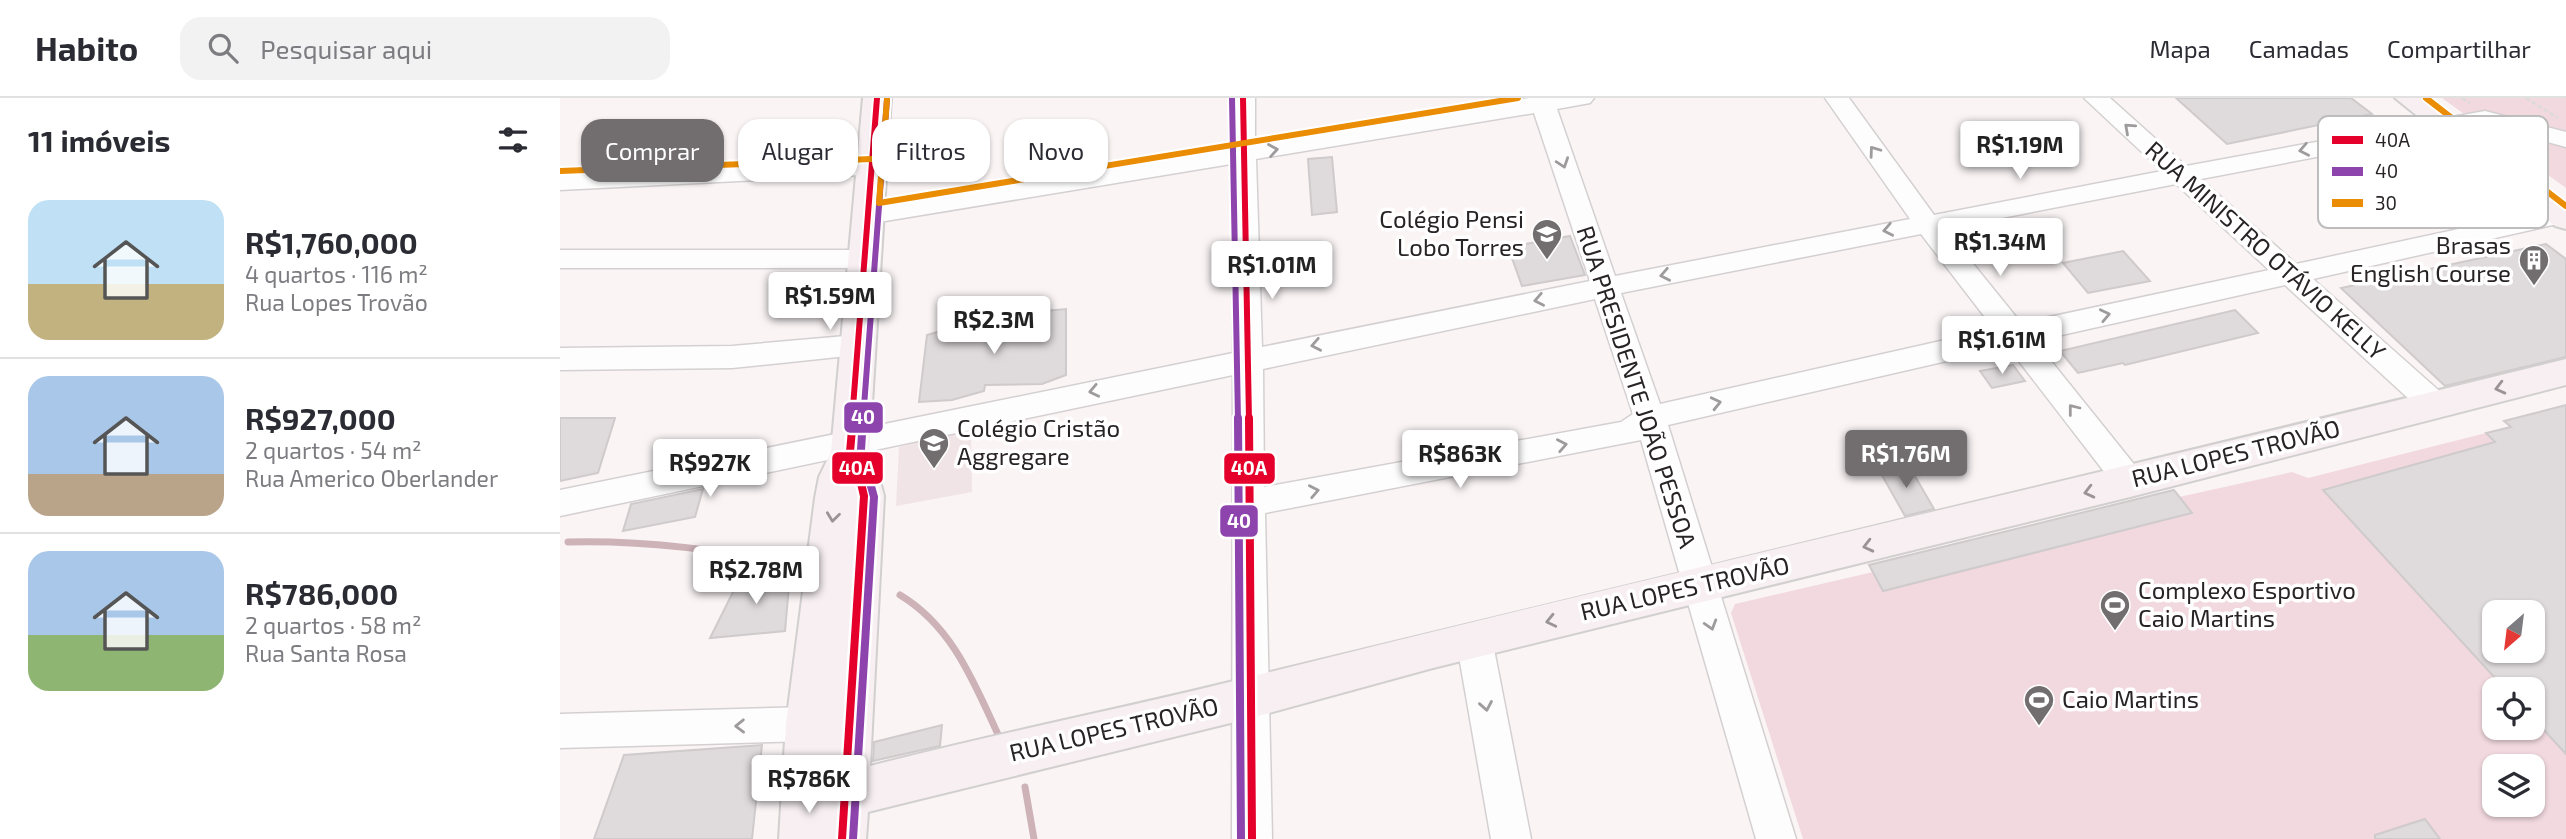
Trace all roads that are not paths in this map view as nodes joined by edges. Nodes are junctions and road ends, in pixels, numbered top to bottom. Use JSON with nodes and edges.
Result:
{"nodes":[{"id":1,"x":877,"y":98,"type":"edge"},
{"id":2,"x":1243,"y":98,"type":"edge"},
{"id":3,"x":1582,"y":98,"type":"edge"},
{"id":4,"x":1837,"y":98,"type":"edge"},
{"id":5,"x":2096,"y":98,"type":"edge"},
{"id":6,"x":2409,"y":98,"type":"edge"},
{"id":7,"x":1542,"y":101,"type":"edge"},
{"id":8,"x":2433,"y":116,"type":"edge"},
{"id":9,"x":876,"y":119,"type":"edge"},
{"id":10,"x":2548,"y":135,"type":"edge"},
{"id":11,"x":2566,"y":140,"type":"edge"},
{"id":12,"x":2318,"y":148,"type":"edge"},
{"id":13,"x":1241,"y":155,"type":"junction"},
{"id":14,"x":872,"y":169,"type":"joint"},
{"id":15,"x":2180,"y":174,"type":"junction"},
{"id":16,"x":560,"y":182,"type":"edge"},
{"id":17,"x":2548,"y":205,"type":"edge"},
{"id":18,"x":867,"y":216,"type":"junction"},
{"id":19,"x":2563,"y":217,"type":"edge"},
{"id":20,"x":1926,"y":223,"type":"junction"},
{"id":21,"x":2511,"y":228,"type":"edge"},
{"id":22,"x":560,"y":259,"type":"edge"},
{"id":23,"x":864,"y":259,"type":"junction"},
{"id":24,"x":2293,"y":274,"type":"junction"},
{"id":25,"x":1606,"y":286,"type":"junction"},
{"id":26,"x":2014,"y":335,"type":"junction"},
{"id":27,"x":857,"y":345,"type":"junction"},
{"id":28,"x":560,"y":359,"type":"edge"},
{"id":29,"x":1246,"y":359,"type":"junction"},
{"id":30,"x":2566,"y":372,"type":"edge"},
{"id":31,"x":2434,"y":404,"type":"junction"},
{"id":32,"x":1650,"y":418,"type":"junction"},
{"id":33,"x":850,"y":448,"type":"junction"},
{"id":34,"x":2130,"y":482,"type":"junction"},
{"id":35,"x":560,"y":503,"type":"edge"},
{"id":36,"x":1247,"y":503,"type":"junction"},
{"id":37,"x":1699,"y":587,"type":"junction"},
{"id":38,"x":1474,"y":639,"type":"junction"},
{"id":39,"x":1251,"y":697,"type":"junction"},
{"id":40,"x":809,"y":724,"type":"junction"},
{"id":41,"x":560,"y":731,"type":"edge"},
{"id":42,"x":824,"y":820,"type":"edge"},
{"id":43,"x":1252,"y":839,"type":"edge"},
{"id":44,"x":1511,"y":839,"type":"edge"},
{"id":45,"x":1776,"y":839,"type":"edge"}],
"edges":[{"from":1,"to":9,"type":"main road"},
{"from":2,"to":13,"type":"street"},
{"from":3,"to":7,"type":"street"},
{"from":20,"to":4,"type":"street","one_way":true},
{"from":15,"to":5,"type":"street","name":"RUA MINISTRO OTÁVIO KELLY","one_way":true},
{"from":6,"to":8,"type":"main road"},
{"from":13,"to":7,"type":"street","one_way":true},
{"from":7,"to":25,"type":"street","name":"RUA PRESIDENTE JOÃO PESSOA","one_way":true},
{"from":10,"to":11,"type":"street"},
{"from":12,"to":15,"type":"street","one_way":true},
{"from":13,"to":18,"type":"street"},
{"from":13,"to":29,"type":"street"},
{"from":14,"to":16,"type":"street"},
{"from":14,"to":18,"type":"main road"},
{"from":15,"to":20,"type":"street"},
{"from":15,"to":24,"type":"street","name":"RUA MINISTRO OTÁVIO KELLY"},
{"from":17,"to":19,"type":"main road"},
{"from":18,"to":23,"type":"main road"},
{"from":20,"to":25,"type":"street","one_way":true},
{"from":20,"to":26,"type":"street"},
{"from":21,"to":24,"type":"street"},
{"from":22,"to":23,"type":"street"},
{"from":23,"to":27,"type":"main road"},
{"from":26,"to":24,"type":"street","one_way":true},
{"from":24,"to":31,"type":"street","name":"RUA MINISTRO OTÁVIO KELLY"},
{"from":25,"to":29,"type":"street","one_way":true},
{"from":25,"to":32,"type":"street","name":"RUA PRESIDENTE JOÃO PESSOA"},
{"from":32,"to":26,"type":"street","one_way":true},
{"from":34,"to":26,"type":"street","one_way":true},
{"from":27,"to":28,"type":"street"},
{"from":27,"to":33,"type":"main road"},
{"from":29,"to":33,"type":"street","one_way":true},
{"from":29,"to":36,"type":"street"},
{"from":30,"to":31,"type":"main road","name":"RUA LOPES TROVÃO","one_way":true},
{"from":31,"to":34,"type":"main road","name":"RUA LOPES TROVÃO"},
{"from":36,"to":32,"type":"street","one_way":true},
{"from":32,"to":37,"type":"street","name":"RUA PRESIDENTE JOÃO PESSOA"},
{"from":33,"to":35,"type":"street"},
{"from":33,"to":40,"type":"main road","one_way":true},
{"from":33,"to":42,"type":"main road"},
{"from":34,"to":37,"type":"main road","name":"RUA LOPES TROVÃO","one_way":true},
{"from":36,"to":39,"type":"street"},
{"from":37,"to":38,"type":"main road","name":"RUA LOPES TROVÃO","one_way":true},
{"from":37,"to":45,"type":"street","name":"RUA PRESIDENTE JOÃO PESSOA","one_way":true},
{"from":38,"to":39,"type":"main road","name":"RUA LOPES TROVÃO"},
{"from":38,"to":44,"type":"street","one_way":true},
{"from":39,"to":42,"type":"main road","name":"RUA LOPES TROVÃO"},
{"from":39,"to":43,"type":"street"},
{"from":40,"to":41,"type":"street","one_way":true},
{"from":40,"to":42,"type":"main road"}]}
